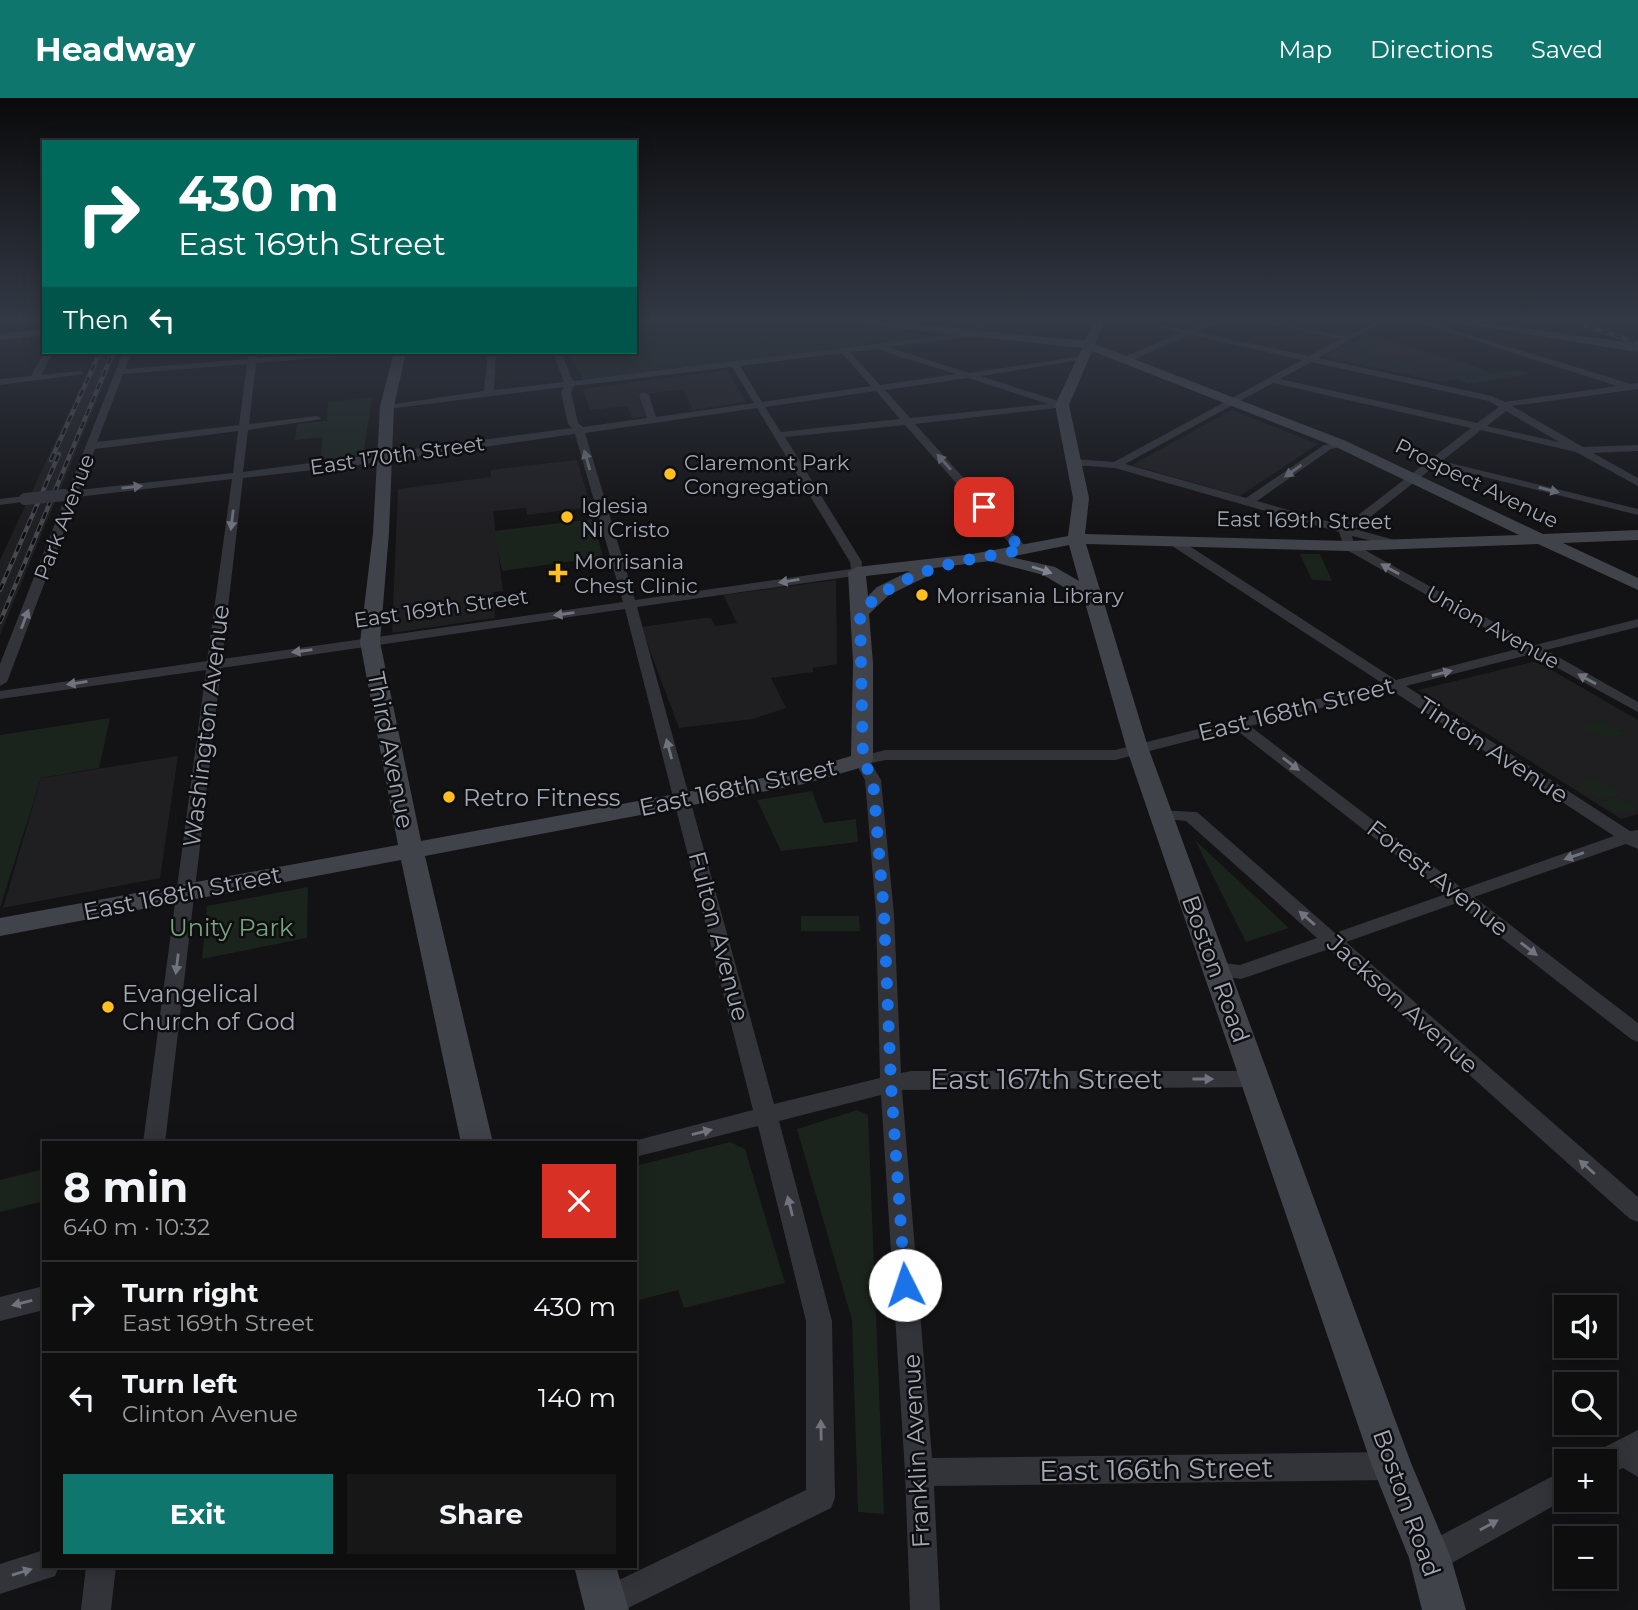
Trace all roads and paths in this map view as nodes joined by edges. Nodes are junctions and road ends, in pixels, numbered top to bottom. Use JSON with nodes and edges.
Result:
{"nodes":[{"id":1,"x":112,"y":393,"type":"edge"},
{"id":2,"x":248,"y":393,"type":"edge"},
{"id":3,"x":390,"y":393,"type":"edge"},
{"id":4,"x":489,"y":393,"type":"joint"},
{"id":5,"x":493,"y":393,"type":"edge"},
{"id":6,"x":566,"y":393,"type":"edge"},
{"id":7,"x":753,"y":393,"type":"edge"},
{"id":8,"x":844,"y":393,"type":"edge"},
{"id":9,"x":882,"y":393,"type":"edge"},
{"id":10,"x":1020,"y":393,"type":"edge"},
{"id":11,"x":1068,"y":393,"type":"edge"},
{"id":12,"x":1211,"y":393,"type":"edge"},
{"id":13,"x":1248,"y":393,"type":"edge"},
{"id":14,"x":1325,"y":393,"type":"edge"},
{"id":15,"x":1463,"y":393,"type":"edge"},
{"id":16,"x":1603,"y":393,"type":"edge"},
{"id":17,"x":644,"y":395,"type":"dead end"},
{"id":18,"x":1233,"y":401,"type":"junction"},
{"id":19,"x":760,"y":404,"type":"junction"},
{"id":20,"x":1062,"y":405,"type":"junction"},
{"id":21,"x":387,"y":406,"type":"junction"},
{"id":22,"x":1506,"y":406,"type":"junction"},
{"id":23,"x":317,"y":419,"type":"dead end"},
{"id":24,"x":652,"y":419,"type":"junction"},
{"id":25,"x":908,"y":422,"type":"junction"},
{"id":26,"x":243,"y":428,"type":"junction"},
{"id":27,"x":1479,"y":428,"type":"junction"},
{"id":28,"x":579,"y":429,"type":"junction"},
{"id":29,"x":779,"y":435,"type":"junction"},
{"id":30,"x":1341,"y":444,"type":"junction"},
{"id":31,"x":92,"y":446,"type":"junction"},
{"id":32,"x":1638,"y":449,"type":"edge"},
{"id":33,"x":1582,"y":450,"type":"junction"},
{"id":34,"x":383,"y":458,"type":"junction"},
{"id":35,"x":1435,"y":462,"type":"junction"},
{"id":36,"x":1074,"y":463,"type":"junction"},
{"id":37,"x":1116,"y":466,"type":"junction"},
{"id":38,"x":237,"y":476,"type":"junction"},
{"id":39,"x":1413,"y":478,"type":"junction"},
{"id":40,"x":1638,"y":483,"type":"edge"},
{"id":41,"x":69,"y":494,"type":"junction"},
{"id":42,"x":0,"y":502,"type":"edge"},
{"id":43,"x":1247,"y":503,"type":"junction"},
{"id":44,"x":1081,"y":506,"type":"junction"},
{"id":45,"x":1638,"y":512,"type":"edge"},
{"id":46,"x":1638,"y":536,"type":"edge"},
{"id":47,"x":1347,"y":538,"type":"junction"},
{"id":48,"x":1076,"y":539,"type":"junction"},
{"id":49,"x":1541,"y":539,"type":"junction"},
{"id":50,"x":1173,"y":541,"type":"junction"},
{"id":51,"x":1022,"y":550,"type":"junction"},
{"id":52,"x":979,"y":558,"type":"junction"},
{"id":53,"x":857,"y":572,"type":"junction"},
{"id":54,"x":1638,"y":585,"type":"edge"},
{"id":55,"x":1093,"y":596,"type":"junction"},
{"id":56,"x":630,"y":605,"type":"junction"},
{"id":57,"x":860,"y":613,"type":"junction"},
{"id":58,"x":1638,"y":623,"type":"edge"},
{"id":59,"x":370,"y":642,"type":"junction"},
{"id":60,"x":1535,"y":651,"type":"junction"},
{"id":61,"x":213,"y":663,"type":"junction"},
{"id":62,"x":0,"y":682,"type":"edge"},
{"id":63,"x":1392,"y":685,"type":"junction"},
{"id":64,"x":0,"y":695,"type":"edge"},
{"id":65,"x":1638,"y":708,"type":"edge"},
{"id":66,"x":1237,"y":723,"type":"junction"},
{"id":67,"x":1137,"y":747,"type":"junction"},
{"id":68,"x":863,"y":760,"type":"junction"},
{"id":69,"x":683,"y":800,"type":"junction"},
{"id":70,"x":1161,"y":814,"type":"junction"},
{"id":71,"x":1634,"y":839,"type":"edge"},
{"id":72,"x":411,"y":850,"type":"junction"},
{"id":73,"x":187,"y":892,"type":"junction"},
{"id":74,"x":1460,"y":896,"type":"junction"},
{"id":75,"x":0,"y":927,"type":"edge"},
{"id":76,"x":1331,"y":940,"type":"junction"},
{"id":77,"x":1216,"y":969,"type":"junction"},
{"id":78,"x":1638,"y":1034,"type":"edge"},
{"id":79,"x":1255,"y":1079,"type":"junction"},
{"id":80,"x":891,"y":1084,"type":"junction"},
{"id":81,"x":768,"y":1116,"type":"junction"},
{"id":82,"x":154,"y":1141,"type":"edge"},
{"id":83,"x":477,"y":1141,"type":"edge"},
{"id":84,"x":637,"y":1148,"type":"edge"},
{"id":85,"x":1638,"y":1212,"type":"edge"},
{"id":86,"x":42,"y":1298,"type":"edge"},
{"id":87,"x":0,"y":1309,"type":"edge"},
{"id":88,"x":1392,"y":1466,"type":"junction"},
{"id":89,"x":919,"y":1472,"type":"junction"},
{"id":90,"x":1554,"y":1490,"type":"edge"},
{"id":91,"x":1430,"y":1558,"type":"junction"},
{"id":92,"x":42,"y":1567,"type":"edge"},
{"id":93,"x":101,"y":1568,"type":"edge"},
{"id":94,"x":0,"y":1578,"type":"edge"},
{"id":95,"x":603,"y":1593,"type":"edge"},
{"id":96,"x":96,"y":1610,"type":"edge"},
{"id":97,"x":925,"y":1610,"type":"edge"},
{"id":98,"x":1444,"y":1610,"type":"edge"}],
"edges":[{"from":1,"to":31,"type":"street","name":"Park Avenue"},
{"from":2,"to":26,"type":"street","name":"Washington Avenue"},
{"from":3,"to":21,"type":"main road","name":"Third Avenue"},
{"from":4,"to":5,"type":"street"},
{"from":4,"to":21,"type":"street"},
{"from":6,"to":28,"type":"street","name":"Fulton Avenue"},
{"from":7,"to":19,"type":"street","name":"Franklin Avenue"},
{"from":8,"to":19,"type":"street","name":"East 170th Street"},
{"from":9,"to":25,"type":"street"},
{"from":10,"to":20,"type":"street"},
{"from":11,"to":20,"type":"main road"},
{"from":12,"to":18,"type":"main road","name":"Prospect Avenue"},
{"from":13,"to":18,"type":"street"},
{"from":14,"to":27,"type":"street"},
{"from":15,"to":22,"type":"street"},
{"from":16,"to":22,"type":"street"},
{"from":17,"to":24,"type":"street"},
{"from":18,"to":30,"type":"main road","name":"Prospect Avenue"},
{"from":18,"to":37,"type":"street"},
{"from":19,"to":24,"type":"street","name":"East 170th Street"},
{"from":19,"to":29,"type":"street","name":"Franklin Avenue"},
{"from":20,"to":25,"type":"street"},
{"from":20,"to":36,"type":"main road","name":"Boston Road"},
{"from":21,"to":34,"type":"main road","name":"Third Avenue"},
{"from":22,"to":27,"type":"street"},
{"from":22,"to":33,"type":"street"},
{"from":23,"to":26,"type":"street"},
{"from":24,"to":28,"type":"street","name":"East 170th Street"},
{"from":25,"to":29,"type":"street"},
{"from":51,"to":25,"type":"street","one_way":true},
{"from":26,"to":31,"type":"street"},
{"from":26,"to":38,"type":"street","name":"Washington Avenue"},
{"from":27,"to":33,"type":"street"},
{"from":27,"to":35,"type":"street"},
{"from":28,"to":34,"type":"street","name":"East 170th Street"},
{"from":56,"to":28,"type":"street","name":"Fulton Avenue","one_way":true},
{"from":29,"to":53,"type":"street","name":"Franklin Avenue"},
{"from":30,"to":39,"type":"main road","name":"Prospect Avenue"},
{"from":30,"to":43,"type":"street","one_way":true},
{"from":31,"to":41,"type":"street","name":"Park Avenue"},
{"from":32,"to":33,"type":"street"},
{"from":33,"to":40,"type":"street"},
{"from":34,"to":38,"type":"street","name":"East 170th Street"},
{"from":34,"to":59,"type":"main road","name":"Third Avenue"},
{"from":35,"to":39,"type":"street"},
{"from":35,"to":45,"type":"street","one_way":true},
{"from":36,"to":37,"type":"street","name":"Union Avenue"},
{"from":36,"to":44,"type":"main road","name":"Boston Road"},
{"from":37,"to":43,"type":"street","name":"Union Avenue"},
{"from":41,"to":38,"type":"street","name":"East 170th Street","one_way":true},
{"from":38,"to":61,"type":"street","name":"Washington Avenue","one_way":true},
{"from":39,"to":47,"type":"street"},
{"from":39,"to":49,"type":"main road","name":"Prospect Avenue"},
{"from":41,"to":42,"type":"street","name":"East 170th Street","bridge":true},
{"from":62,"to":41,"type":"street","name":"Park Avenue","one_way":true},
{"from":43,"to":47,"type":"street","name":"Union Avenue"},
{"from":44,"to":48,"type":"main road","name":"Boston Road"},
{"from":44,"to":51,"type":"main road"},
{"from":46,"to":49,"type":"main road","name":"East 169th Street"},
{"from":47,"to":49,"type":"main road","name":"East 169th Street"},
{"from":47,"to":50,"type":"main road","name":"East 169th Street"},
{"from":60,"to":47,"type":"street","name":"Union Avenue","one_way":true},
{"from":48,"to":50,"type":"main road","name":"East 169th Street"},
{"from":48,"to":51,"type":"main road","name":"East 169th Street"},
{"from":48,"to":55,"type":"main road","name":"Boston Road"},
{"from":49,"to":54,"type":"main road","name":"Prospect Avenue"},
{"from":50,"to":63,"type":"street","name":"Tinton Avenue"},
{"from":51,"to":52,"type":"main road","name":"East 169th Street"},
{"from":52,"to":53,"type":"main road","name":"East 169th Street"},
{"from":52,"to":55,"type":"main road","one_way":true},
{"from":52,"to":57,"type":"main road","name":"East 169th Street"},
{"from":53,"to":56,"type":"street","name":"East 169th Street","one_way":true},
{"from":53,"to":57,"type":"main road","name":"Franklin Avenue"},
{"from":55,"to":67,"type":"main road","name":"Boston Road"},
{"from":56,"to":59,"type":"street","name":"East 169th Street","one_way":true},
{"from":69,"to":56,"type":"street","name":"Fulton Avenue","one_way":true},
{"from":57,"to":68,"type":"main road","name":"Franklin Avenue"},
{"from":58,"to":60,"type":"street","name":"East 168th Street"},
{"from":59,"to":61,"type":"street","name":"East 169th Street","one_way":true},
{"from":59,"to":72,"type":"main road","name":"Third Avenue"},
{"from":63,"to":60,"type":"street","name":"East 168th Street","one_way":true},
{"from":65,"to":60,"type":"street","name":"Union Avenue","one_way":true},
{"from":61,"to":64,"type":"street","name":"East 169th Street","one_way":true},
{"from":61,"to":73,"type":"street","name":"Washington Avenue"},
{"from":63,"to":66,"type":"street","name":"East 168th Street"},
{"from":63,"to":71,"type":"street","name":"Tinton Avenue"},
{"from":66,"to":67,"type":"street","name":"East 168th Street"},
{"from":66,"to":74,"type":"street","name":"Forest Avenue","one_way":true},
{"from":67,"to":68,"type":"street","name":"East 168th Street"},
{"from":67,"to":70,"type":"main road","name":"Boston Road"},
{"from":68,"to":69,"type":"main road","name":"East 168th Street"},
{"from":68,"to":80,"type":"street","name":"Franklin Avenue"},
{"from":69,"to":72,"type":"main road","name":"East 168th Street"},
{"from":69,"to":81,"type":"street","name":"Fulton Avenue"},
{"from":76,"to":70,"type":"street","name":"Jackson Avenue","one_way":true},
{"from":70,"to":77,"type":"main road","name":"Boston Road"},
{"from":71,"to":74,"type":"street","one_way":true},
{"from":72,"to":73,"type":"main road","name":"East 168th Street"},
{"from":72,"to":83,"type":"main road","name":"Third Avenue"},
{"from":73,"to":75,"type":"main road","name":"East 168th Street"},
{"from":73,"to":82,"type":"street","name":"Washington Avenue","one_way":true},
{"from":74,"to":76,"type":"street"},
{"from":74,"to":78,"type":"street","name":"Forest Avenue","one_way":true},
{"from":76,"to":77,"type":"street"},
{"from":85,"to":76,"type":"street","name":"Jackson Avenue","one_way":true},
{"from":77,"to":79,"type":"main road","name":"Boston Road"},
{"from":80,"to":79,"type":"street","name":"East 167th Street","one_way":true},
{"from":79,"to":88,"type":"main road","name":"Boston Road"},
{"from":80,"to":81,"type":"street","name":"East 167th Street"},
{"from":80,"to":89,"type":"street","name":"Franklin Avenue"},
{"from":84,"to":81,"type":"street","name":"East 167th Street","one_way":true},
{"from":95,"to":81,"type":"street","name":"Fulton Avenue","one_way":true},
{"from":86,"to":87,"type":"street","one_way":true},
{"from":88,"to":89,"type":"street","name":"East 166th Street"},
{"from":88,"to":91,"type":"main road","name":"Boston Road"},
{"from":89,"to":97,"type":"street","name":"Franklin Avenue"},
{"from":91,"to":90,"type":"street","one_way":true},
{"from":91,"to":98,"type":"main road","name":"Boston Road"},
{"from":94,"to":92,"type":"street","one_way":true},
{"from":93,"to":96,"type":"street"}]}
